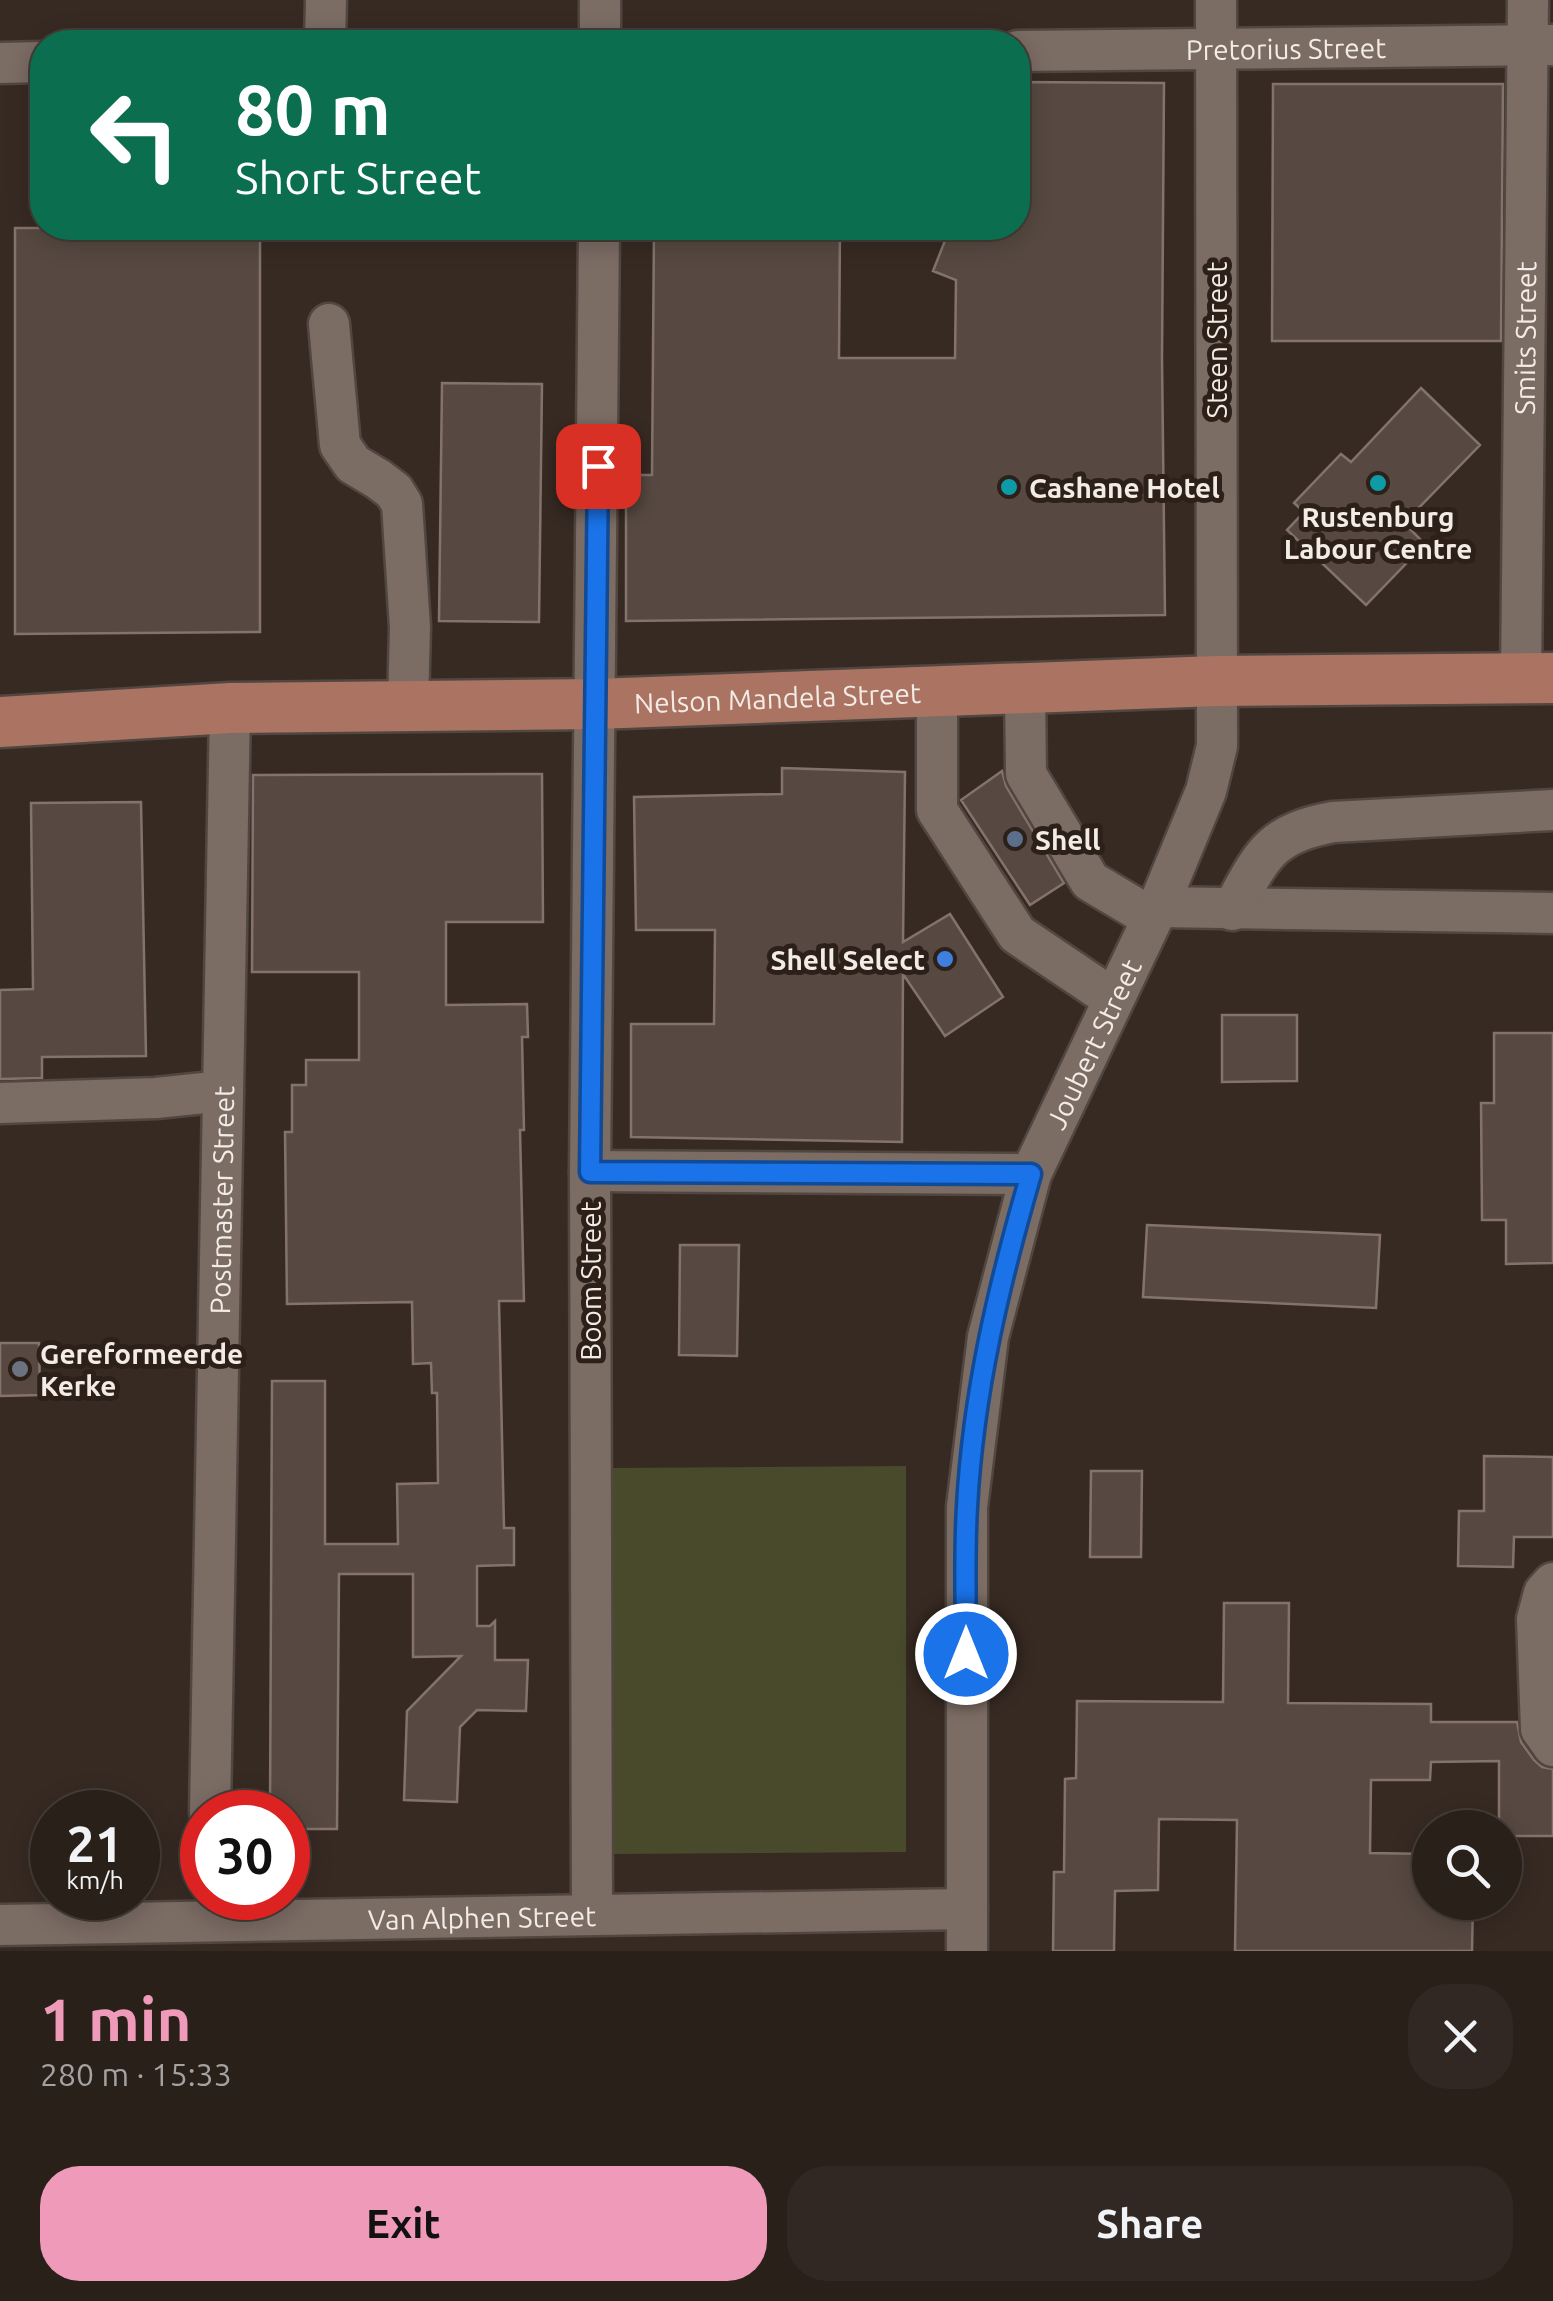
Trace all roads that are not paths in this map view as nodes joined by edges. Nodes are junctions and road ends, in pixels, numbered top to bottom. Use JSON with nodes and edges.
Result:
{"nodes":[{"id":1,"x":326,"y":0,"type":"edge"},
{"id":2,"x":600,"y":0,"type":"edge"},
{"id":3,"x":1216,"y":0,"type":"edge"},
{"id":4,"x":1528,"y":0,"type":"edge"},
{"id":5,"x":326,"y":30,"type":"edge"},
{"id":6,"x":600,"y":30,"type":"edge"},
{"id":7,"x":1540,"y":45,"type":"edge"},
{"id":8,"x":1216,"y":49,"type":"junction"},
{"id":9,"x":1030,"y":51,"type":"edge"},
{"id":10,"x":30,"y":62,"type":"edge"},
{"id":11,"x":0,"y":63,"type":"edge"},
{"id":12,"x":599,"y":240,"type":"edge"},
{"id":13,"x":329,"y":324,"type":"dead end"},
{"id":14,"x":1537,"y":678,"type":"edge"},
{"id":15,"x":1216,"y":681,"type":"junction"},
{"id":16,"x":1025,"y":687,"type":"junction"},
{"id":17,"x":937,"y":692,"type":"junction"},
{"id":18,"x":596,"y":704,"type":"junction"},
{"id":19,"x":408,"y":706,"type":"junction"},
{"id":20,"x":230,"y":708,"type":"junction"},
{"id":21,"x":0,"y":722,"type":"edge"},
{"id":22,"x":1553,"y":810,"type":"edge"},
{"id":23,"x":1232,"y":910,"type":"junction"},
{"id":24,"x":1154,"y":912,"type":"junction"},
{"id":25,"x":1553,"y":913,"type":"edge"},
{"id":26,"x":1112,"y":998,"type":"junction"},
{"id":27,"x":223,"y":1091,"type":"junction"},
{"id":28,"x":0,"y":1102,"type":"edge"},
{"id":29,"x":590,"y":1172,"type":"junction"},
{"id":30,"x":1031,"y":1174,"type":"junction"},
{"id":31,"x":1553,"y":1584,"type":"edge"},
{"id":32,"x":1553,"y":1746,"type":"edge"},
{"id":33,"x":210,"y":1790,"type":"edge"},
{"id":34,"x":967,"y":1909,"type":"junction"},
{"id":35,"x":310,"y":1910,"type":"edge"},
{"id":36,"x":180,"y":1911,"type":"edge"},
{"id":37,"x":592,"y":1914,"type":"junction"},
{"id":38,"x":0,"y":1925,"type":"edge"},
{"id":39,"x":967,"y":1951,"type":"edge"}],
"edges":[{"from":1,"to":5,"type":"street"},
{"from":2,"to":6,"type":"street"},
{"from":3,"to":8,"type":"street","name":"Steen Street"},
{"from":4,"to":7,"type":"street","name":"Smits Street"},
{"from":7,"to":8,"type":"street","name":"Pretorius Street"},
{"from":7,"to":14,"type":"street","name":"Smits Street"},
{"from":8,"to":9,"type":"street","name":"Pretorius Street"},
{"from":8,"to":15,"type":"street","name":"Steen Street"},
{"from":10,"to":11,"type":"street"},
{"from":12,"to":18,"type":"street","name":"Boom Street"},
{"from":13,"to":19,"type":"street"},
{"from":14,"to":15,"type":"main road","name":"Nelson Mandela Street"},
{"from":15,"to":16,"type":"main road","name":"Nelson Mandela Street"},
{"from":15,"to":24,"type":"street","name":"Joubert Street"},
{"from":16,"to":17,"type":"main road","name":"Nelson Mandela Street"},
{"from":16,"to":24,"type":"street"},
{"from":17,"to":18,"type":"main road","name":"Nelson Mandela Street"},
{"from":17,"to":26,"type":"street"},
{"from":18,"to":19,"type":"main road","name":"Nelson Mandela Street"},
{"from":18,"to":29,"type":"street","name":"Boom Street"},
{"from":19,"to":20,"type":"main road","name":"Nelson Mandela Street"},
{"from":20,"to":21,"type":"main road","name":"Nelson Mandela Street"},
{"from":20,"to":27,"type":"street","name":"Postmaster Street"},
{"from":22,"to":23,"type":"street"},
{"from":23,"to":24,"type":"street"},
{"from":23,"to":25,"type":"street"},
{"from":24,"to":26,"type":"street","name":"Joubert Street"},
{"from":26,"to":30,"type":"street","name":"Joubert Street"},
{"from":27,"to":28,"type":"street"},
{"from":27,"to":33,"type":"street","name":"Postmaster Street"},
{"from":29,"to":30,"type":"street"},
{"from":29,"to":37,"type":"street","name":"Boom Street"},
{"from":30,"to":34,"type":"street","name":"Joubert Street"},
{"from":31,"to":32,"type":"street"},
{"from":34,"to":37,"type":"street","name":"Van Alphen Street"},
{"from":34,"to":39,"type":"street","name":"Joubert Street"},
{"from":35,"to":37,"type":"street","name":"Van Alphen Street"},
{"from":36,"to":38,"type":"street","name":"Van Alphen Street"}]}
